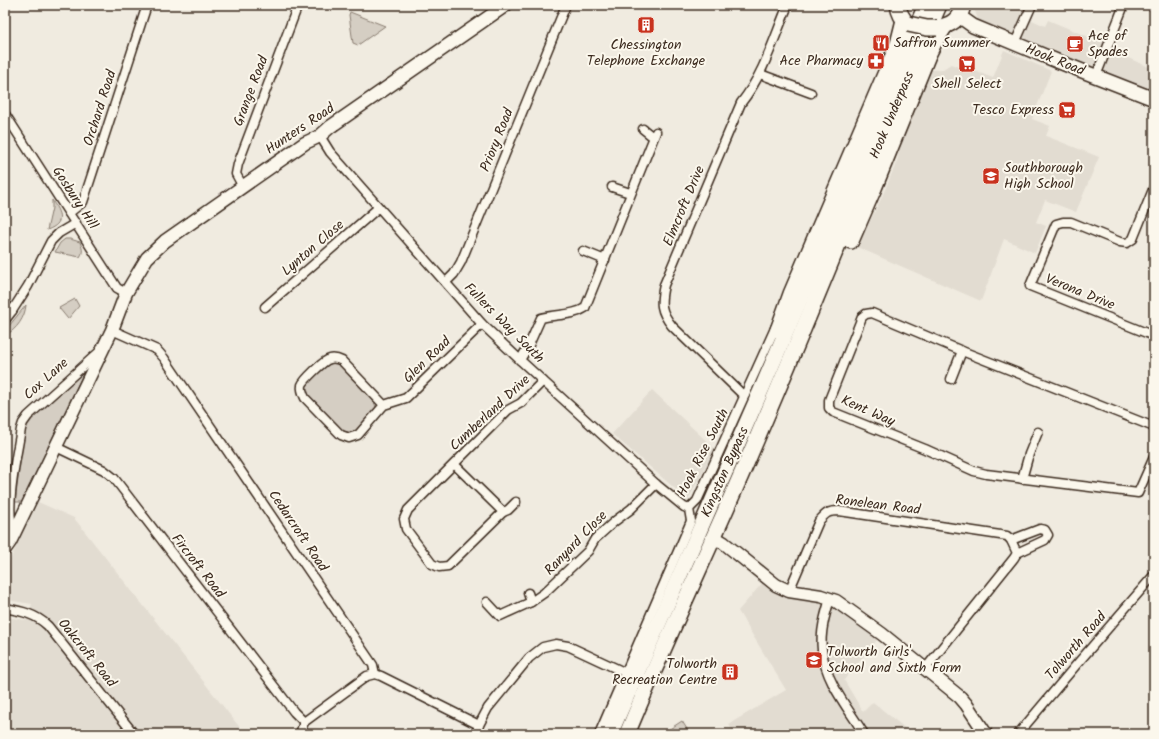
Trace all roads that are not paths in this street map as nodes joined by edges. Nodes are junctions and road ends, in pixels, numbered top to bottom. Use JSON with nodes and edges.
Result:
{"nodes":[{"id":1,"x":147,"y":5,"type":"edge"},
{"id":2,"x":298,"y":5,"type":"edge"},
{"id":3,"x":506,"y":5,"type":"edge"},
{"id":4,"x":566,"y":5,"type":"edge"},
{"id":5,"x":788,"y":5,"type":"edge"},
{"id":6,"x":897,"y":5,"type":"edge"},
{"id":7,"x":926,"y":5,"type":"edge"},
{"id":8,"x":939,"y":5,"type":"edge"},
{"id":9,"x":1032,"y":5,"type":"edge"},
{"id":10,"x":1124,"y":5,"type":"edge"},
{"id":11,"x":961,"y":11,"type":"edge"},
{"id":12,"x":906,"y":22,"type":"junction"},
{"id":13,"x":941,"y":27,"type":"junction"},
{"id":14,"x":1015,"y":43,"type":"junction"},
{"id":15,"x":760,"y":74,"type":"junction"},
{"id":16,"x":1096,"y":76,"type":"junction"},
{"id":17,"x":811,"y":93,"type":"dead end"},
{"id":18,"x":1154,"y":99,"type":"edge"},
{"id":19,"x":5,"y":114,"type":"edge"},
{"id":20,"x":643,"y":129,"type":"dead end"},
{"id":21,"x":320,"y":136,"type":"junction"},
{"id":22,"x":1154,"y":186,"type":"edge"},
{"id":23,"x":243,"y":187,"type":"junction"},
{"id":24,"x":612,"y":187,"type":"dead end"},
{"id":25,"x":630,"y":194,"type":"junction"},
{"id":26,"x":378,"y":208,"type":"junction"},
{"id":27,"x":839,"y":209,"type":"joint"},
{"id":28,"x":69,"y":213,"type":"junction"},
{"id":29,"x":76,"y":223,"type":"junction"},
{"id":30,"x":846,"y":226,"type":"joint"},
{"id":31,"x":583,"y":252,"type":"dead end"},
{"id":32,"x":605,"y":260,"type":"junction"},
{"id":33,"x":446,"y":282,"type":"junction"},
{"id":34,"x":126,"y":293,"type":"junction"},
{"id":35,"x":791,"y":294,"type":"junction"},
{"id":36,"x":5,"y":305,"type":"edge"},
{"id":37,"x":265,"y":307,"type":"dead end"},
{"id":38,"x":12,"y":311,"type":"junction"},
{"id":39,"x":5,"y":320,"type":"edge"},
{"id":40,"x":482,"y":324,"type":"junction"},
{"id":41,"x":112,"y":330,"type":"junction"},
{"id":42,"x":1154,"y":336,"type":"edge"},
{"id":43,"x":102,"y":349,"type":"junction"},
{"id":44,"x":962,"y":351,"type":"junction"},
{"id":45,"x":520,"y":360,"type":"junction"},
{"id":46,"x":951,"y":379,"type":"dead end"},
{"id":47,"x":543,"y":380,"type":"junction"},
{"id":48,"x":745,"y":395,"type":"junction"},
{"id":49,"x":384,"y":405,"type":"junction"},
{"id":50,"x":764,"y":422,"type":"junction"},
{"id":51,"x":1154,"y":427,"type":"edge"},
{"id":52,"x":1038,"y":432,"type":"dead end"},
{"id":53,"x":56,"y":447,"type":"junction"},
{"id":54,"x":1154,"y":457,"type":"edge"},
{"id":55,"x":731,"y":458,"type":"junction"},
{"id":56,"x":454,"y":464,"type":"junction"},
{"id":57,"x":1022,"y":479,"type":"junction"},
{"id":58,"x":656,"y":484,"type":"junction"},
{"id":59,"x":516,"y":502,"type":"dead end"},
{"id":60,"x":689,"y":509,"type":"junction"},
{"id":61,"x":502,"y":512,"type":"junction"},
{"id":62,"x":14,"y":532,"type":"junction"},
{"id":63,"x":714,"y":537,"type":"junction"},
{"id":64,"x":1011,"y":540,"type":"junction"},
{"id":65,"x":5,"y":549,"type":"edge"},
{"id":66,"x":1017,"y":553,"type":"junction"},
{"id":67,"x":1154,"y":575,"type":"edge"},
{"id":68,"x":789,"y":591,"type":"junction"},
{"id":69,"x":528,"y":592,"type":"dead end"},
{"id":70,"x":830,"y":598,"type":"junction"},
{"id":71,"x":487,"y":602,"type":"dead end"},
{"id":72,"x":531,"y":602,"type":"junction"},
{"id":73,"x":5,"y":608,"type":"edge"},
{"id":74,"x":925,"y":669,"type":"junction"},
{"id":75,"x":626,"y":672,"type":"junction"},
{"id":76,"x":375,"y":674,"type":"junction"},
{"id":77,"x":304,"y":722,"type":"junction"},
{"id":78,"x":479,"y":724,"type":"junction"},
{"id":79,"x":134,"y":734,"type":"edge"},
{"id":80,"x":300,"y":734,"type":"edge"},
{"id":81,"x":476,"y":734,"type":"edge"},
{"id":82,"x":599,"y":734,"type":"edge"},
{"id":83,"x":610,"y":734,"type":"edge"},
{"id":84,"x":627,"y":734,"type":"edge"},
{"id":85,"x":864,"y":734,"type":"edge"},
{"id":86,"x":986,"y":734,"type":"edge"},
{"id":87,"x":1018,"y":734,"type":"edge"}],
"edges":[{"from":1,"to":28,"type":"street","name":"Orchard Road"},
{"from":2,"to":23,"type":"street","name":"Grange Road"},
{"from":3,"to":21,"type":"street","name":"Hunters Road"},
{"from":4,"to":33,"type":"street","name":"Priory Road"},
{"from":5,"to":15,"type":"street","name":"Elmcroft Drive"},
{"from":6,"to":12,"type":"highway"},
{"from":7,"to":27,"type":"highway","name":"Hook Underpass"},
{"from":8,"to":30,"type":"highway","name":"Hook Underpass"},
{"from":9,"to":14,"type":"street"},
{"from":10,"to":16,"type":"street"},
{"from":11,"to":13,"type":"highway"},
{"from":11,"to":14,"type":"main road","name":"Hook Road"},
{"from":12,"to":13,"type":"highway","bridge":true},
{"from":12,"to":35,"type":"highway"},
{"from":13,"to":50,"type":"highway"},
{"from":14,"to":16,"type":"main road","name":"Hook Road"},
{"from":15,"to":17,"type":"street"},
{"from":15,"to":48,"type":"street","name":"Elmcroft Drive"},
{"from":16,"to":18,"type":"main road","name":"Hook Road"},
{"from":19,"to":28,"type":"street","name":"Gosbury Hill"},
{"from":20,"to":25,"type":"street"},
{"from":21,"to":23,"type":"street","name":"Hunters Road"},
{"from":21,"to":26,"type":"street","name":"Fullers Way South"},
{"from":22,"to":42,"type":"street","name":"Verona Drive"},
{"from":23,"to":34,"type":"street","name":"Hunters Road"},
{"from":24,"to":25,"type":"street"},
{"from":25,"to":32,"type":"street"},
{"from":26,"to":33,"type":"street","name":"Fullers Way South"},
{"from":26,"to":37,"type":"street","name":"Lynton Close"},
{"from":27,"to":55,"type":"highway","name":"Kingston Bypass"},
{"from":28,"to":29,"type":"street","name":"Gosbury Hill"},
{"from":29,"to":34,"type":"street","name":"Gosbury Hill"},
{"from":29,"to":38,"type":"street"},
{"from":30,"to":50,"type":"highway","name":"Kingston Bypass"},
{"from":31,"to":32,"type":"street"},
{"from":32,"to":45,"type":"street"},
{"from":33,"to":40,"type":"street","name":"Fullers Way South"},
{"from":34,"to":41,"type":"street","name":"Cox Lane"},
{"from":35,"to":48,"type":"street","name":"Hook Rise South"},
{"from":35,"to":55,"type":"highway"},
{"from":36,"to":38,"type":"street"},
{"from":38,"to":39,"type":"street"},
{"from":40,"to":45,"type":"street","name":"Fullers Way South"},
{"from":40,"to":49,"type":"street","name":"Glen Road"},
{"from":41,"to":43,"type":"street","name":"Cox Lane"},
{"from":41,"to":76,"type":"street","name":"Cedarcroft Road"},
{"from":43,"to":53,"type":"street","name":"Cox Lane"},
{"from":43,"to":62,"type":"street","name":"Cox Lane"},
{"from":44,"to":46,"type":"street"},
{"from":44,"to":51,"type":"street","name":"Kent Way"},
{"from":44,"to":57,"type":"street","name":"Kent Way"},
{"from":45,"to":47,"type":"street","name":"Fullers Way South"},
{"from":47,"to":56,"type":"street","name":"Cumberland Drive"},
{"from":47,"to":58,"type":"street","name":"Fullers Way South"},
{"from":48,"to":60,"type":"street","name":"Hook Rise South"},
{"from":49,"to":49,"type":"street"},
{"from":50,"to":63,"type":"highway","name":"Kingston Bypass"},
{"from":52,"to":57,"type":"street"},
{"from":53,"to":62,"type":"street","name":"Cox Lane"},
{"from":53,"to":77,"type":"street","name":"Fircroft Road"},
{"from":54,"to":57,"type":"street","name":"Kent Way"},
{"from":55,"to":83,"type":"highway","name":"Kingston Bypass"},
{"from":56,"to":61,"type":"street","name":"Cumberland Drive"},
{"from":56,"to":61,"type":"street","name":"Cumberland Drive"},
{"from":58,"to":60,"type":"street","name":"Fullers Way South"},
{"from":58,"to":72,"type":"street","name":"Ranyard Close"},
{"from":59,"to":61,"type":"street","name":"Cumberland Drive"},
{"from":60,"to":75,"type":"street","name":"Hook Rise South"},
{"from":62,"to":65,"type":"street","name":"Cox Lane"},
{"from":63,"to":68,"type":"street"},
{"from":63,"to":84,"type":"highway","name":"Kingston Bypass"},
{"from":64,"to":66,"type":"street"},
{"from":64,"to":66,"type":"street"},
{"from":64,"to":68,"type":"street","name":"Ronelean Road"},
{"from":66,"to":74,"type":"street"},
{"from":67,"to":87,"type":"street","name":"Tolworth Road"},
{"from":68,"to":70,"type":"street"},
{"from":69,"to":72,"type":"street"},
{"from":70,"to":74,"type":"street"},
{"from":70,"to":85,"type":"street"},
{"from":71,"to":72,"type":"street","name":"Ranyard Close"},
{"from":73,"to":79,"type":"street","name":"Oakcroft Road"},
{"from":74,"to":86,"type":"street"},
{"from":75,"to":78,"type":"street"},
{"from":75,"to":82,"type":"street","name":"Hook Rise South"},
{"from":76,"to":77,"type":"street"},
{"from":76,"to":78,"type":"street"},
{"from":77,"to":80,"type":"street"},
{"from":78,"to":81,"type":"street"}]}
